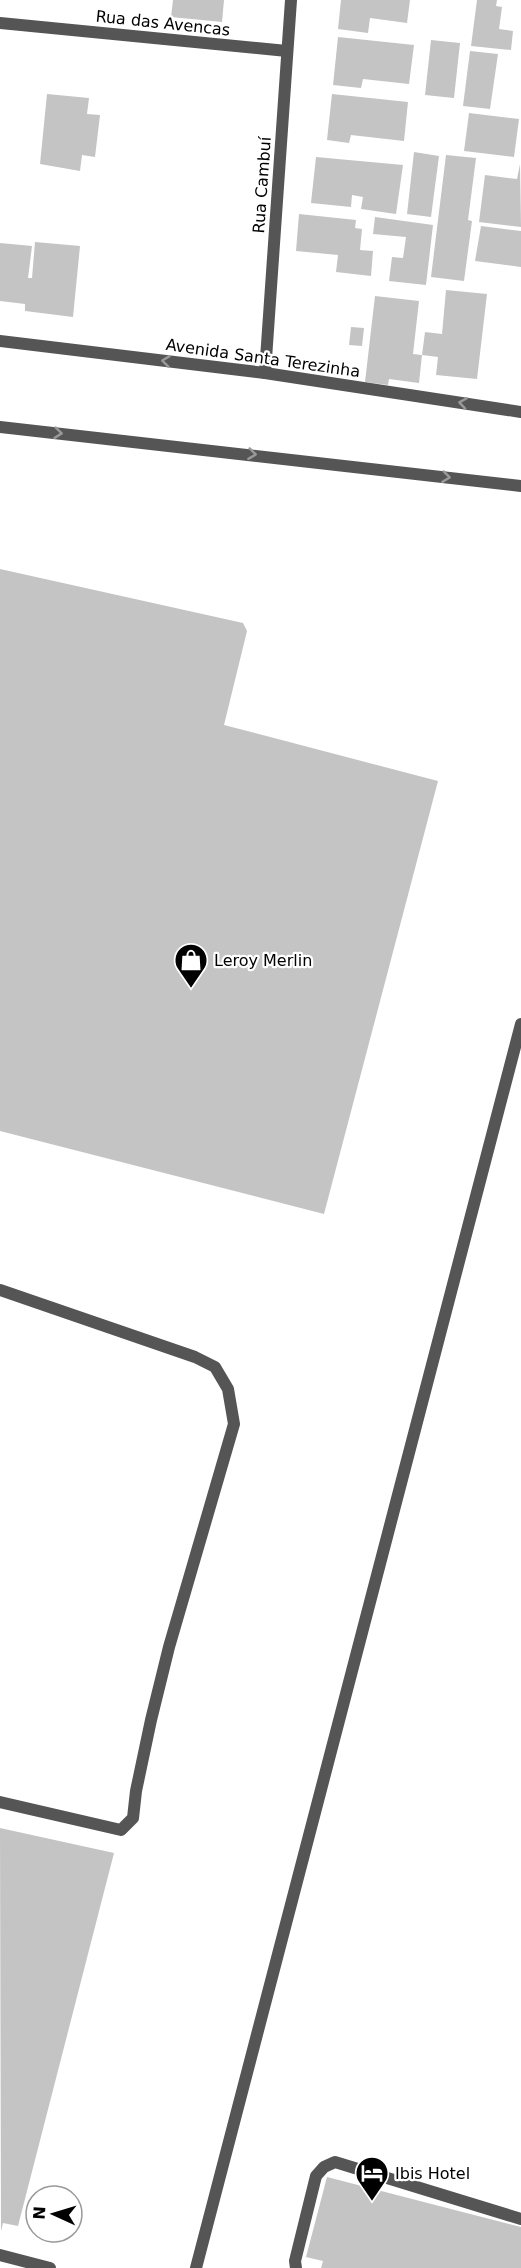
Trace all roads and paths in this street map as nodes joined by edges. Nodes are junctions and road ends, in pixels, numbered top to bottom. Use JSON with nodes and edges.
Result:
{"nodes":[{"id":1,"x":291,"y":0,"type":"edge"},
{"id":2,"x":0,"y":23,"type":"edge"},
{"id":3,"x":287,"y":51,"type":"junction"},
{"id":4,"x":0,"y":341,"type":"edge"},
{"id":5,"x":265,"y":373,"type":"junction"},
{"id":6,"x":521,"y":412,"type":"edge"},
{"id":7,"x":0,"y":427,"type":"edge"},
{"id":8,"x":521,"y":486,"type":"edge"},
{"id":9,"x":521,"y":1024,"type":"edge"},
{"id":10,"x":0,"y":1290,"type":"edge"},
{"id":11,"x":0,"y":1802,"type":"edge"},
{"id":12,"x":521,"y":2219,"type":"edge"},
{"id":13,"x":0,"y":2255,"type":"edge"},
{"id":14,"x":50,"y":2268,"type":"edge"},
{"id":15,"x":196,"y":2268,"type":"edge"},
{"id":16,"x":296,"y":2268,"type":"edge"}],
"edges":[{"from":1,"to":3,"type":"street","name":"Rua Cambuí"},
{"from":2,"to":3,"type":"street","name":"Rua das Avencas"},
{"from":3,"to":5,"type":"street","name":"Rua Cambuí"},
{"from":5,"to":4,"type":"street","name":"Avenida Santa Terezinha","one_way":true},
{"from":6,"to":5,"type":"street","name":"Avenida Santa Terezinha","one_way":true},
{"from":7,"to":8,"type":"street","one_way":true},
{"from":9,"to":15,"type":"street"},
{"from":10,"to":11,"type":"street"},
{"from":12,"to":16,"type":"street"},
{"from":13,"to":14,"type":"street"}]}
